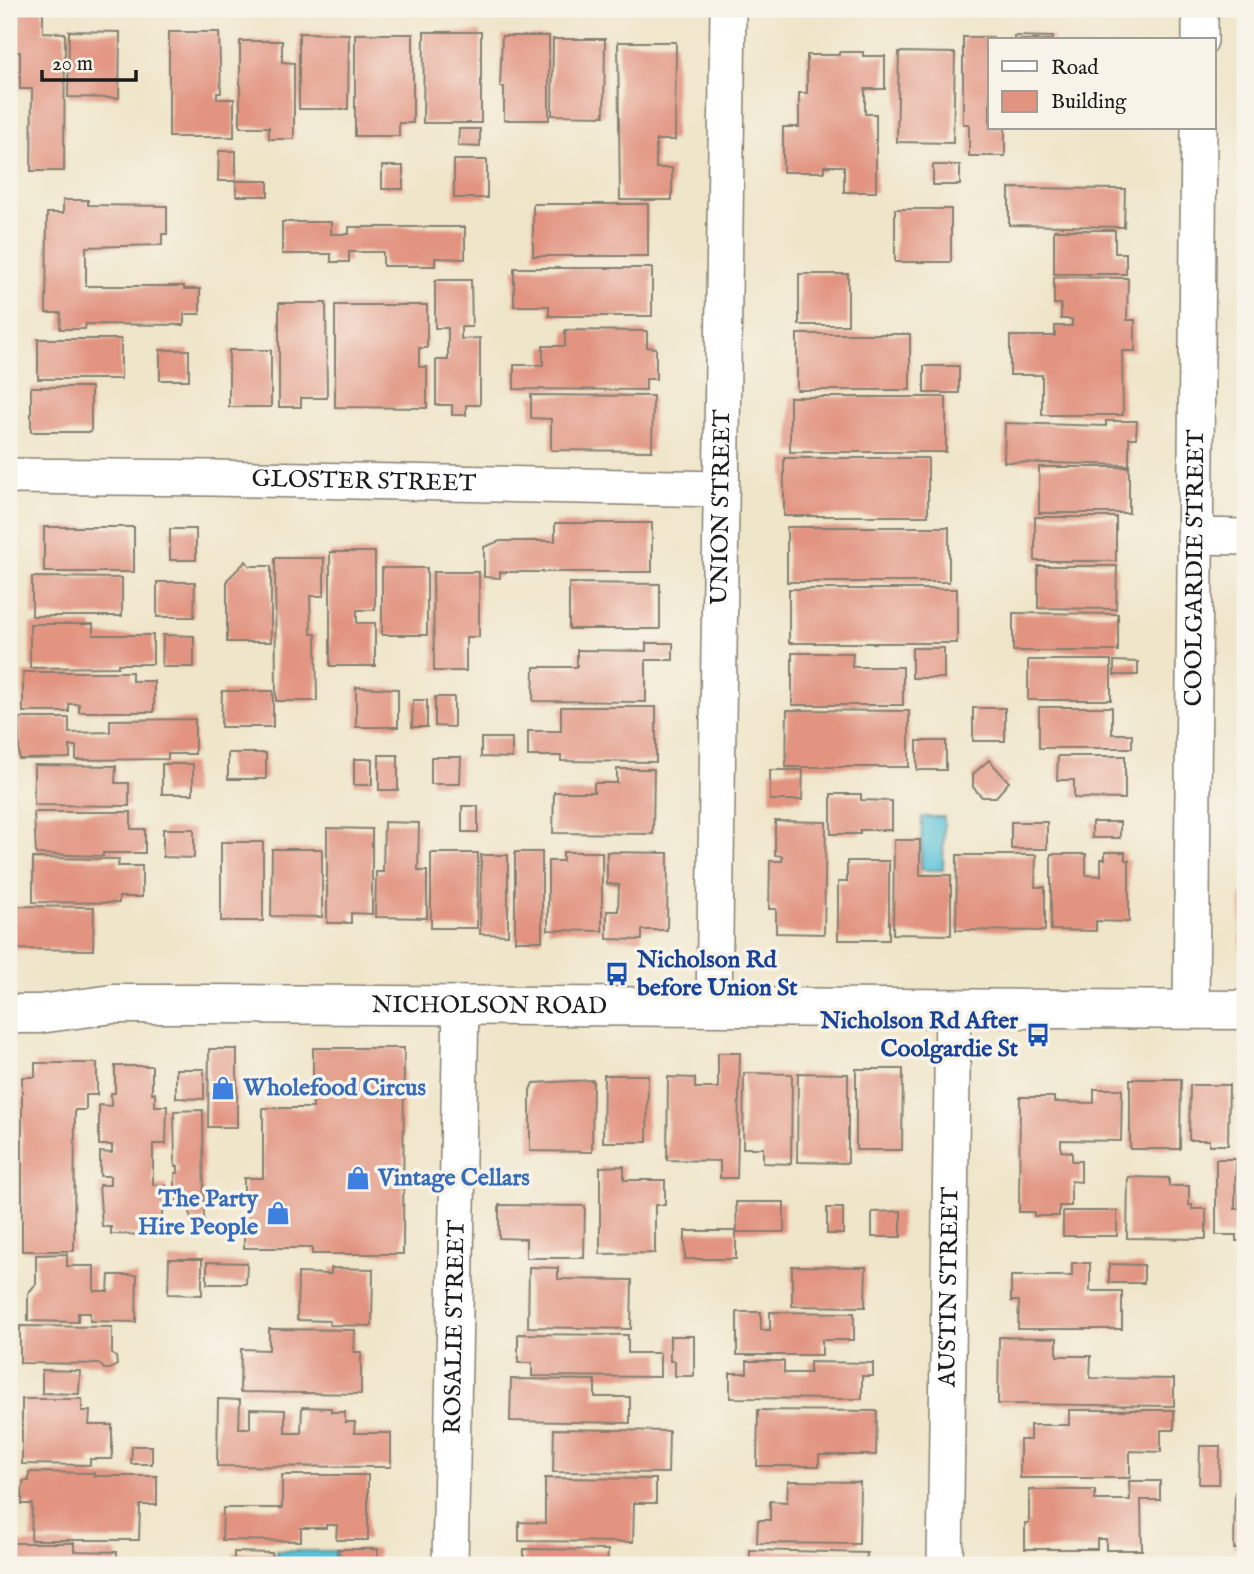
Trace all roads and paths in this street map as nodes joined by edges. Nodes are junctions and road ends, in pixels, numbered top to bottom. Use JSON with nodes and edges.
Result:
{"nodes":[{"id":1,"x":727,"y":9,"type":"edge"},
{"id":2,"x":1200,"y":9,"type":"edge"},
{"id":3,"x":1199,"y":38,"type":"edge"},
{"id":4,"x":1199,"y":130,"type":"edge"},
{"id":5,"x":9,"y":476,"type":"edge"},
{"id":6,"x":721,"y":489,"type":"junction"},
{"id":7,"x":1195,"y":536,"type":"junction"},
{"id":8,"x":1245,"y":537,"type":"edge"},
{"id":9,"x":9,"y":990,"type":"edge"},
{"id":10,"x":113,"y":1004,"type":"junction"},
{"id":11,"x":461,"y":1004,"type":"junction"},
{"id":12,"x":714,"y":1006,"type":"junction"},
{"id":13,"x":953,"y":1007,"type":"junction"},
{"id":14,"x":1191,"y":1009,"type":"junction"},
{"id":15,"x":1245,"y":1010,"type":"edge"},
{"id":16,"x":9,"y":1014,"type":"edge"},
{"id":17,"x":450,"y":1565,"type":"edge"},
{"id":18,"x":945,"y":1565,"type":"edge"}],
"edges":[{"from":1,"to":6,"type":"street","name":"UNION STREET"},
{"from":2,"to":3,"type":"street"},
{"from":4,"to":7,"type":"street","name":"COOLGARDIE STREET"},
{"from":5,"to":6,"type":"street","name":"GLOSTER STREET"},
{"from":6,"to":12,"type":"street","name":"UNION STREET"},
{"from":7,"to":8,"type":"street"},
{"from":7,"to":14,"type":"street","name":"COOLGARDIE STREET"},
{"from":9,"to":10,"type":"main road","name":"NICHOLSON ROAD"},
{"from":10,"to":11,"type":"main road","name":"NICHOLSON ROAD"},
{"from":10,"to":16,"type":"main road","name":"NICHOLSON ROAD"},
{"from":11,"to":12,"type":"main road","name":"NICHOLSON ROAD"},
{"from":11,"to":17,"type":"street","name":"ROSALIE STREET"},
{"from":12,"to":13,"type":"main road","name":"NICHOLSON ROAD"},
{"from":13,"to":14,"type":"main road","name":"NICHOLSON ROAD"},
{"from":13,"to":18,"type":"street","name":"AUSTIN STREET"},
{"from":14,"to":15,"type":"main road","name":"NICHOLSON ROAD"}]}
